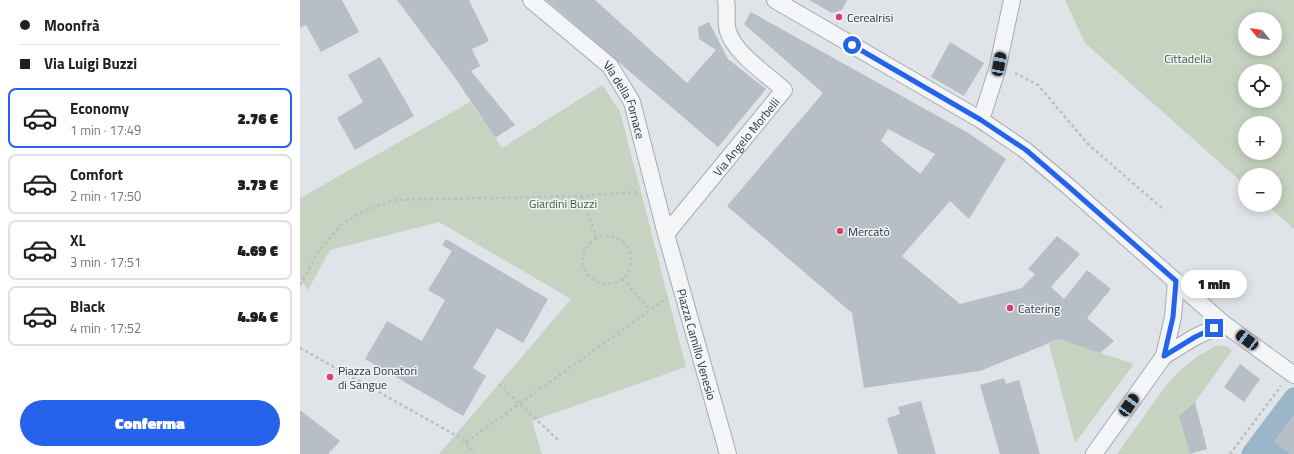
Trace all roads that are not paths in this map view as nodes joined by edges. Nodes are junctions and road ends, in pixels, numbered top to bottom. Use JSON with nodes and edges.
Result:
{"nodes":[{"id":1,"x":531,"y":0,"type":"edge"},
{"id":2,"x":726,"y":0,"type":"edge"},
{"id":3,"x":775,"y":0,"type":"edge"},
{"id":4,"x":1012,"y":0,"type":"edge"},
{"id":5,"x":981,"y":120,"type":"junction"},
{"id":6,"x":666,"y":234,"type":"junction"},
{"id":7,"x":1176,"y":281,"type":"junction"},
{"id":8,"x":1224,"y":324,"type":"junction"},
{"id":9,"x":1164,"y":356,"type":"junction"},
{"id":10,"x":1293,"y":374,"type":"edge"},
{"id":11,"x":728,"y":454,"type":"edge"},
{"id":12,"x":1094,"y":454,"type":"edge"}],
"edges":[{"from":1,"to":6,"type":"street","name":"Via della Fornace"},
{"from":2,"to":6,"type":"street","name":"Via Angelo Morbelli"},
{"from":3,"to":5,"type":"street"},
{"from":4,"to":5,"type":"street"},
{"from":5,"to":7,"type":"street"},
{"from":6,"to":11,"type":"street","name":"Piazza Camillo Venesio"},
{"from":7,"to":8,"type":"street"},
{"from":7,"to":9,"type":"street"},
{"from":8,"to":9,"type":"street"},
{"from":8,"to":10,"type":"street"},
{"from":9,"to":12,"type":"street"}]}
